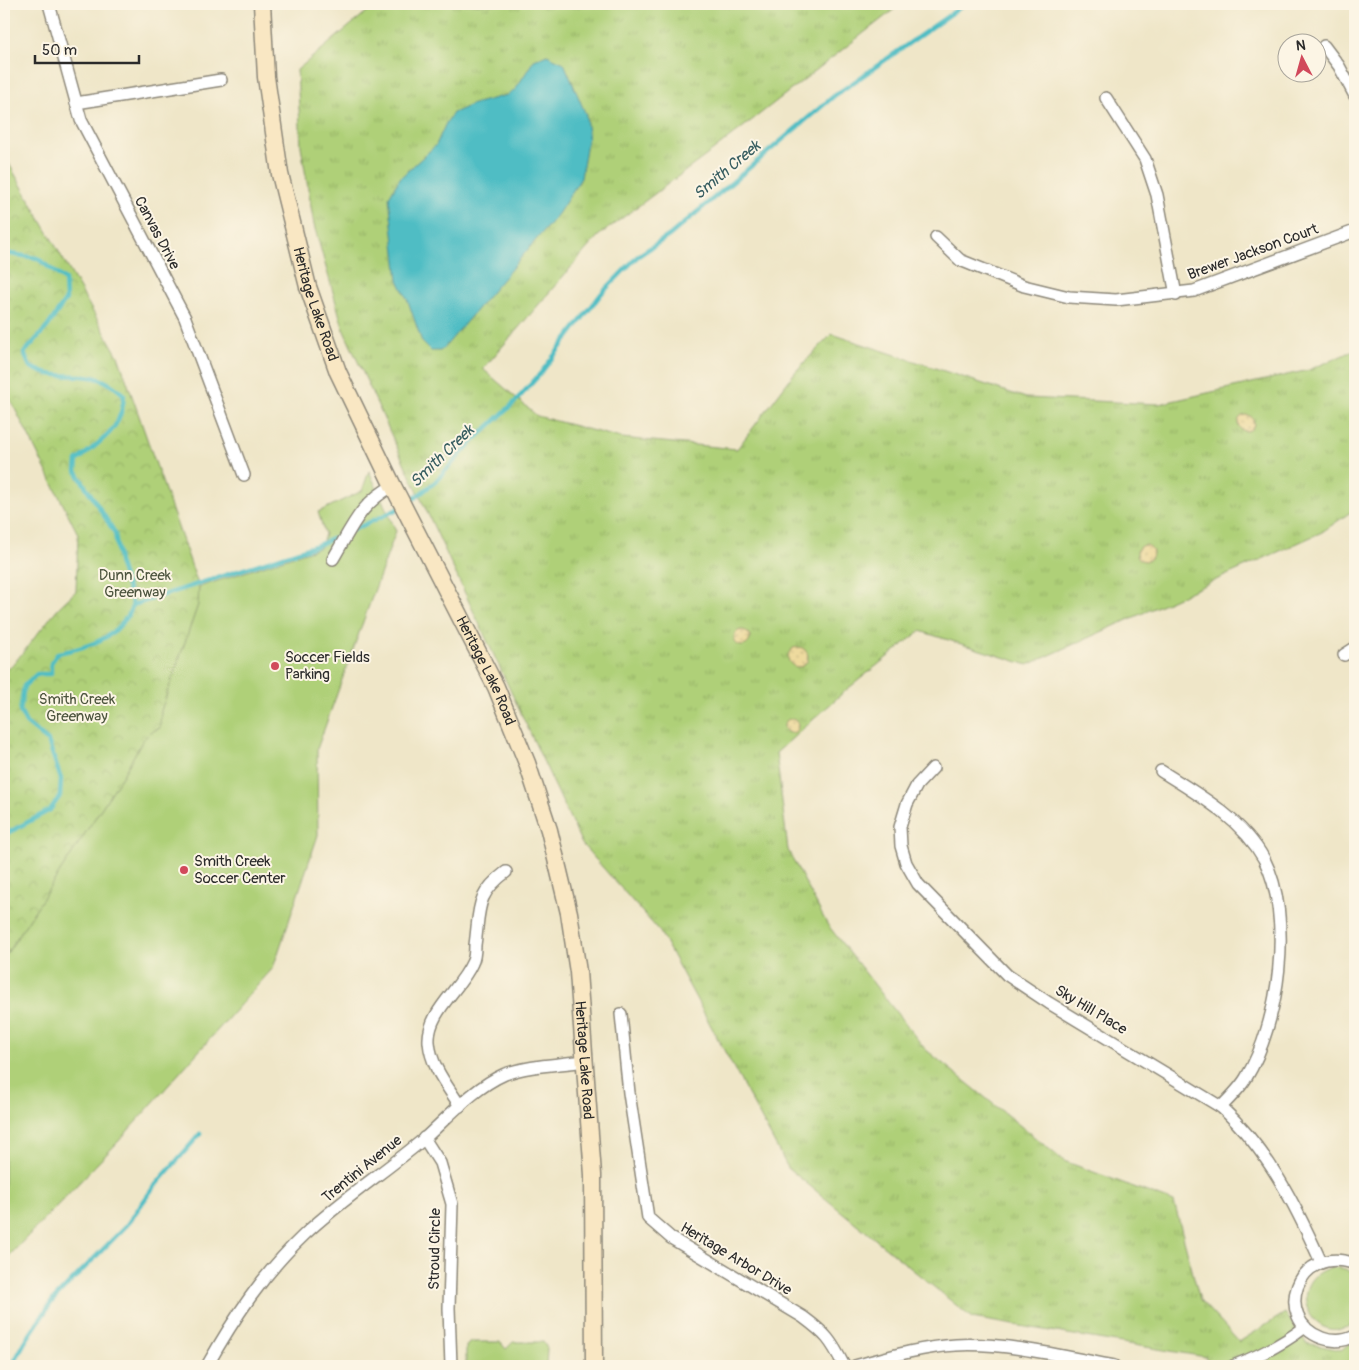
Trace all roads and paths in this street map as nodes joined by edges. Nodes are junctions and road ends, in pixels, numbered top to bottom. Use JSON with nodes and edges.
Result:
{"nodes":[{"id":1,"x":49,"y":4,"type":"edge"},
{"id":2,"x":262,"y":4,"type":"edge"},
{"id":3,"x":1326,"y":49,"type":"edge"},
{"id":4,"x":221,"y":80,"type":"dead end"},
{"id":5,"x":1355,"y":96,"type":"edge"},
{"id":6,"x":1106,"y":98,"type":"dead end"},
{"id":7,"x":76,"y":103,"type":"junction"},
{"id":8,"x":1355,"y":230,"type":"edge"},
{"id":9,"x":936,"y":237,"type":"dead end"},
{"id":10,"x":1176,"y":295,"type":"junction"},
{"id":11,"x":244,"y":475,"type":"dead end"},
{"id":12,"x":393,"y":486,"type":"junction"},
{"id":13,"x":333,"y":559,"type":"dead end"},
{"id":14,"x":1355,"y":648,"type":"edge"},
{"id":15,"x":1344,"y":654,"type":"dead end"},
{"id":16,"x":933,"y":768,"type":"dead end"},
{"id":17,"x":1162,"y":771,"type":"dead end"},
{"id":18,"x":506,"y":872,"type":"dead end"},
{"id":19,"x":621,"y":1014,"type":"dead end"},
{"id":20,"x":584,"y":1061,"type":"junction"},
{"id":21,"x":460,"y":1106,"type":"junction"},
{"id":22,"x":1222,"y":1106,"type":"junction"},
{"id":23,"x":424,"y":1138,"type":"junction"},
{"id":24,"x":1320,"y":1262,"type":"junction"},
{"id":25,"x":1355,"y":1264,"type":"edge"},
{"id":26,"x":1305,"y":1328,"type":"junction"},
{"id":27,"x":1355,"y":1336,"type":"edge"},
{"id":28,"x":207,"y":1366,"type":"edge"},
{"id":29,"x":451,"y":1366,"type":"edge"},
{"id":30,"x":594,"y":1366,"type":"edge"},
{"id":31,"x":844,"y":1366,"type":"edge"},
{"id":32,"x":856,"y":1366,"type":"edge"},
{"id":33,"x":1114,"y":1366,"type":"edge"},
{"id":34,"x":1233,"y":1366,"type":"edge"}],
"edges":[{"from":1,"to":7,"type":"street","name":"Canvas Drive"},
{"from":2,"to":12,"type":"main road","name":"Heritage Lake Road"},
{"from":3,"to":5,"type":"street"},
{"from":4,"to":7,"type":"street"},
{"from":6,"to":10,"type":"street"},
{"from":7,"to":11,"type":"street","name":"Canvas Drive"},
{"from":8,"to":10,"type":"street","name":"Brewer Jackson Court"},
{"from":9,"to":10,"type":"street","name":"Brewer Jackson Court"},
{"from":12,"to":13,"type":"street"},
{"from":12,"to":20,"type":"main road","name":"Heritage Lake Road"},
{"from":14,"to":15,"type":"street"},
{"from":16,"to":22,"type":"street","name":"Sky Hill Place"},
{"from":17,"to":22,"type":"street"},
{"from":18,"to":21,"type":"street"},
{"from":19,"to":31,"type":"street","name":"Heritage Arbor Drive"},
{"from":20,"to":21,"type":"street","name":"Trentini Avenue"},
{"from":20,"to":30,"type":"main road","name":"Heritage Lake Road"},
{"from":21,"to":23,"type":"street","name":"Trentini Avenue"},
{"from":22,"to":24,"type":"street","name":"Sky Hill Place"},
{"from":23,"to":28,"type":"street","name":"Trentini Avenue"},
{"from":23,"to":29,"type":"street","name":"Stroud Circle"},
{"from":24,"to":25,"type":"street"},
{"from":24,"to":26,"type":"street"},
{"from":26,"to":27,"type":"street"},
{"from":26,"to":34,"type":"street"},
{"from":32,"to":33,"type":"street"}]}
